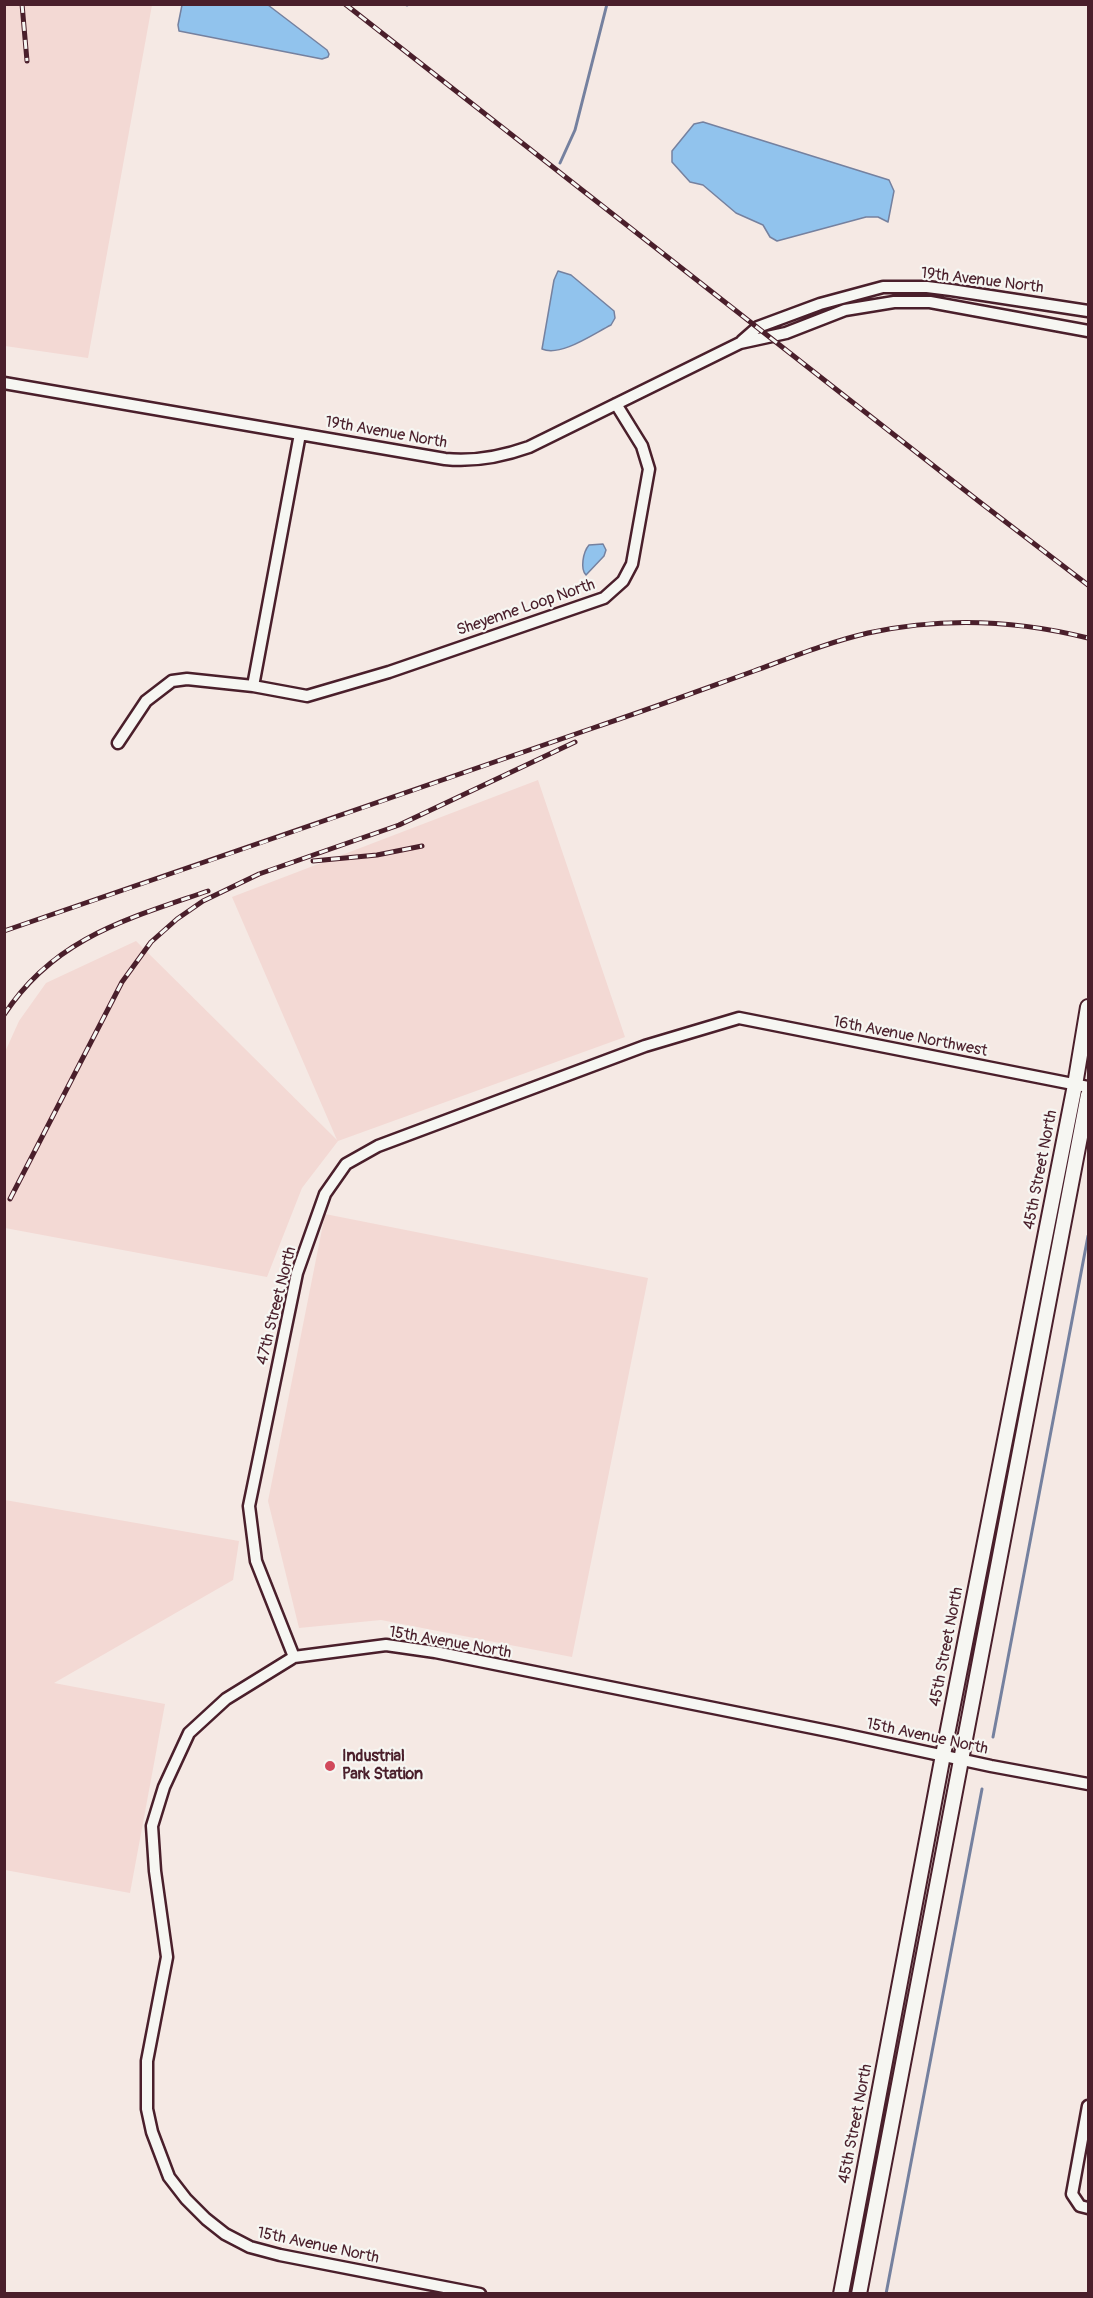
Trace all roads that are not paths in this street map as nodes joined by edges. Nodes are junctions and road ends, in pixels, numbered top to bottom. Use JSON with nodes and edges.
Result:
{"nodes":[{"id":1,"x":1089,"y":310,"type":"edge"},
{"id":2,"x":1089,"y":331,"type":"edge"},
{"id":3,"x":740,"y":343,"type":"junction"},
{"id":4,"x":4,"y":383,"type":"edge"},
{"id":5,"x":616,"y":404,"type":"junction"},
{"id":6,"x":300,"y":434,"type":"junction"},
{"id":7,"x":253,"y":686,"type":"junction"},
{"id":8,"x":118,"y":743,"type":"dead end"},
{"id":9,"x":1089,"y":1007,"type":"edge"},
{"id":10,"x":739,"y":1018,"type":"joint"},
{"id":11,"x":1082,"y":1086,"type":"edge"},
{"id":12,"x":1089,"y":1095,"type":"edge"},
{"id":13,"x":294,"y":1657,"type":"junction"},
{"id":14,"x":943,"y":1755,"type":"junction"},
{"id":15,"x":962,"y":1759,"type":"junction"},
{"id":16,"x":1089,"y":1784,"type":"edge"},
{"id":17,"x":1089,"y":2106,"type":"edge"},
{"id":18,"x":1089,"y":2208,"type":"edge"},
{"id":19,"x":480,"y":2294,"type":"edge"},
{"id":20,"x":841,"y":2294,"type":"edge"},
{"id":21,"x":859,"y":2294,"type":"edge"}],
"edges":[{"from":1,"to":3,"type":"street","name":"19th Avenue North"},
{"from":2,"to":3,"type":"street","name":"19th Avenue North"},
{"from":3,"to":5,"type":"street","name":"19th Avenue North"},
{"from":4,"to":6,"type":"street","name":"19th Avenue North"},
{"from":5,"to":6,"type":"street","name":"19th Avenue North"},
{"from":5,"to":7,"type":"street","name":"Sheyenne Loop North"},
{"from":6,"to":7,"type":"street"},
{"from":7,"to":8,"type":"street","name":"Sheyenne Loop North"},
{"from":9,"to":11,"type":"main road","name":"45th Street North"},
{"from":10,"to":11,"type":"street","name":"16th Avenue Northwest"},
{"from":10,"to":13,"type":"street","name":"47th Street North"},
{"from":11,"to":14,"type":"main road","name":"45th Street North"},
{"from":12,"to":15,"type":"main road","name":"45th Street North"},
{"from":13,"to":14,"type":"street","name":"15th Avenue North"},
{"from":13,"to":19,"type":"street","name":"15th Avenue North"},
{"from":14,"to":15,"type":"street","name":"15th Avenue North"},
{"from":14,"to":20,"type":"main road","name":"45th Street North"},
{"from":15,"to":16,"type":"street","name":"15th Avenue North"},
{"from":15,"to":21,"type":"main road","name":"45th Street North"},
{"from":17,"to":18,"type":"street"}]}
